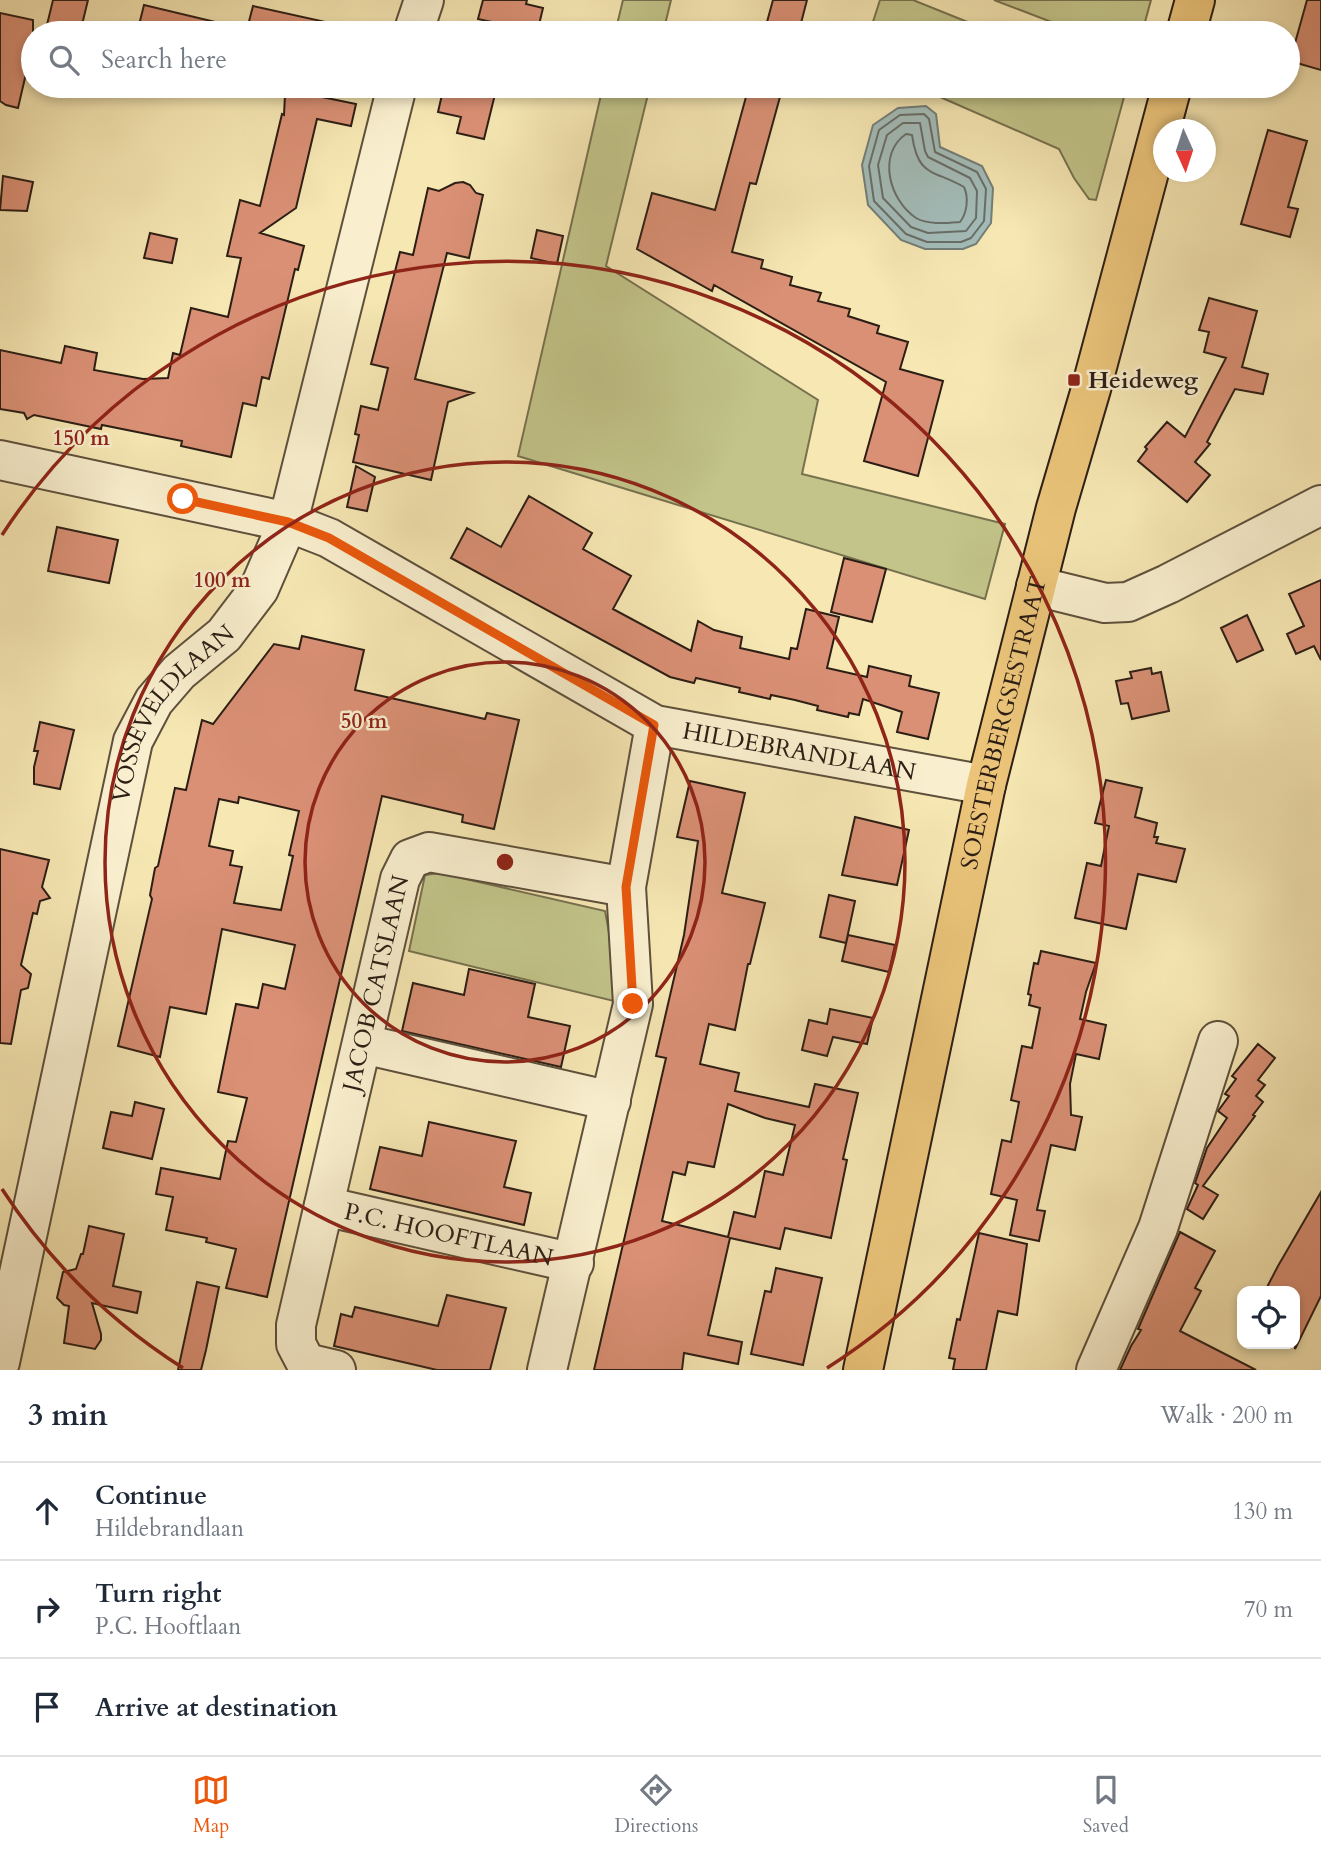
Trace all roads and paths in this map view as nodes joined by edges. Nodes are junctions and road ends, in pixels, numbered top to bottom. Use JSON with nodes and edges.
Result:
{"nodes":[{"id":1,"x":424,"y":0,"type":"edge"},
{"id":2,"x":1195,"y":0,"type":"edge"},
{"id":3,"x":417,"y":21,"type":"edge"},
{"id":4,"x":1189,"y":21,"type":"edge"},
{"id":5,"x":394,"y":98,"type":"edge"},
{"id":6,"x":1169,"y":98,"type":"edge"},
{"id":7,"x":0,"y":460,"type":"edge"},
{"id":8,"x":1321,"y":505,"type":"edge"},
{"id":9,"x":288,"y":522,"type":"junction"},
{"id":10,"x":1036,"y":586,"type":"junction"},
{"id":11,"x":654,"y":725,"type":"junction"},
{"id":12,"x":986,"y":785,"type":"junction"},
{"id":13,"x":626,"y":887,"type":"junction"},
{"id":14,"x":1218,"y":1041,"type":"dead end"},
{"id":15,"x":363,"y":1044,"type":"junction"},
{"id":16,"x":611,"y":1101,"type":"junction"},
{"id":17,"x":324,"y":1206,"type":"junction"},
{"id":18,"x":574,"y":1264,"type":"junction"},
{"id":19,"x":0,"y":1362,"type":"edge"},
{"id":20,"x":336,"y":1370,"type":"edge"},
{"id":21,"x":547,"y":1370,"type":"edge"},
{"id":22,"x":863,"y":1370,"type":"edge"},
{"id":23,"x":1096,"y":1370,"type":"edge"}],
"edges":[{"from":1,"to":3,"type":"street"},
{"from":2,"to":4,"type":"main road"},
{"from":5,"to":9,"type":"street","name":"VOSSEVELDLAAN"},
{"from":6,"to":10,"type":"main road","name":"SOESTERBERGSESTRAAT"},
{"from":7,"to":9,"type":"street","name":"HILDEBRANDLAAN"},
{"from":8,"to":10,"type":"street"},
{"from":9,"to":11,"type":"street","name":"HILDEBRANDLAAN"},
{"from":9,"to":19,"type":"street","name":"VOSSEVELDLAAN"},
{"from":10,"to":12,"type":"main road","name":"SOESTERBERGSESTRAAT"},
{"from":11,"to":12,"type":"street","name":"HILDEBRANDLAAN"},
{"from":11,"to":13,"type":"street","name":"P.C. HOOFTLAAN"},
{"from":12,"to":22,"type":"main road","name":"SOESTERBERGSESTRAAT"},
{"from":13,"to":15,"type":"street","name":"JACOB CATSLAAN"},
{"from":13,"to":16,"type":"street","name":"P.C. HOOFTLAAN"},
{"from":14,"to":23,"type":"street"},
{"from":15,"to":16,"type":"street"},
{"from":15,"to":17,"type":"street","name":"JACOB CATSLAAN"},
{"from":16,"to":18,"type":"street","name":"P.C. HOOFTLAAN"},
{"from":17,"to":18,"type":"street","name":"P.C. HOOFTLAAN"},
{"from":17,"to":20,"type":"street","name":"JACOB CATSLAAN"},
{"from":18,"to":21,"type":"street","name":"P.C. HOOFTLAAN"}]}
